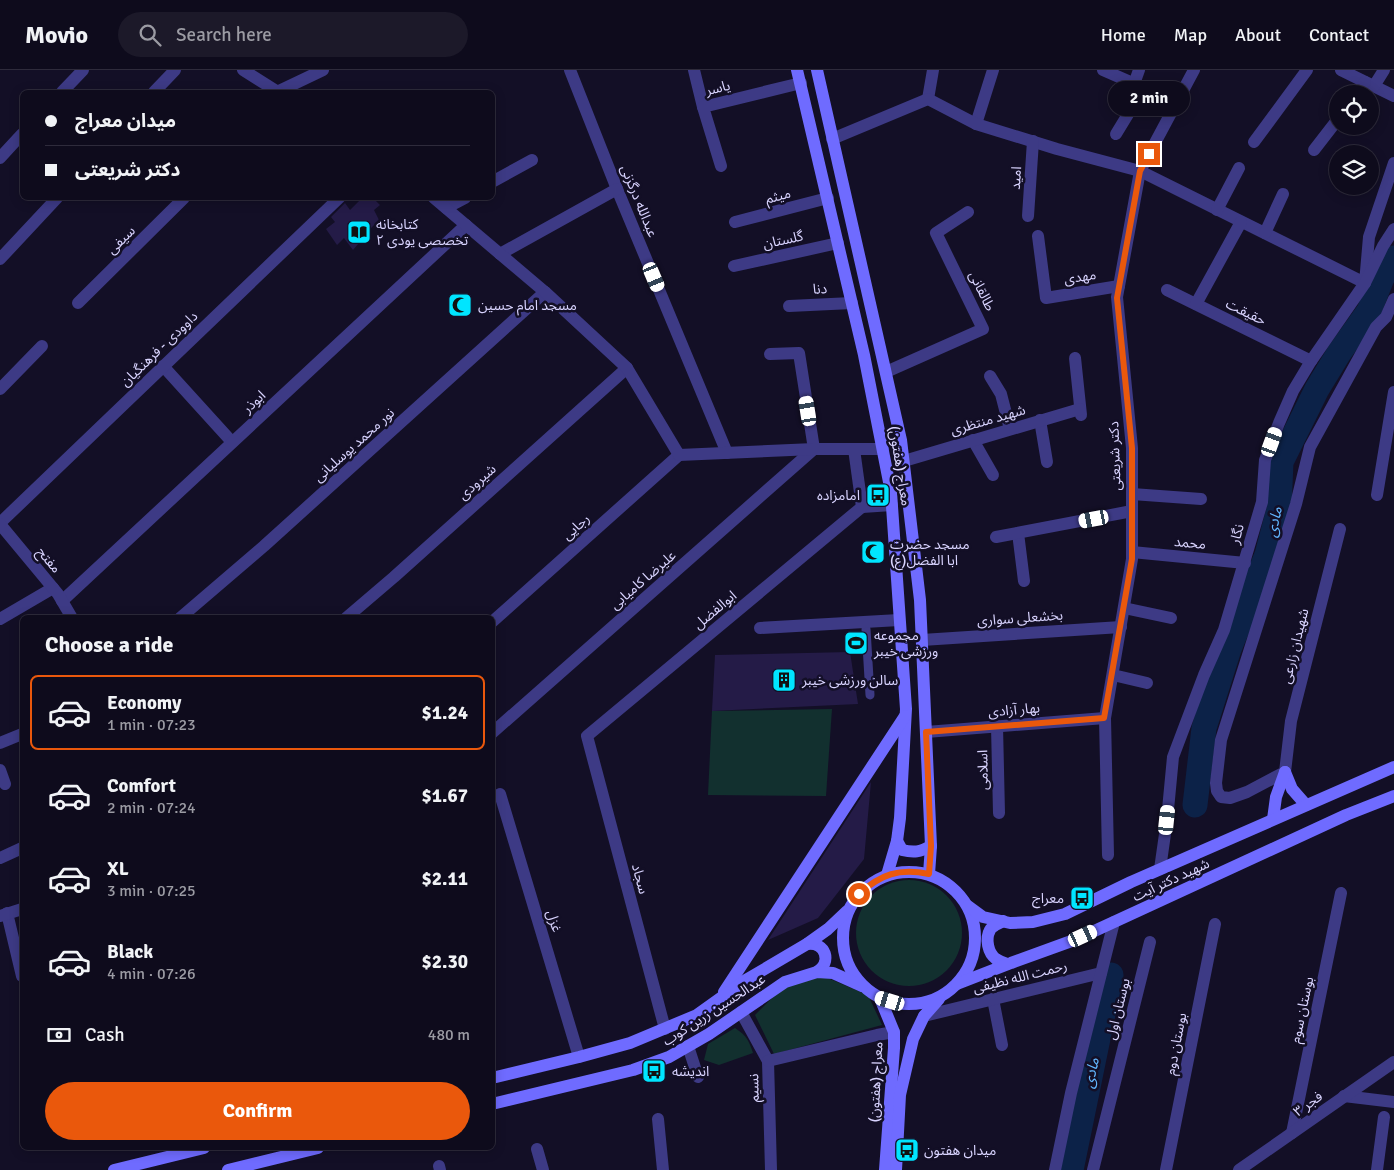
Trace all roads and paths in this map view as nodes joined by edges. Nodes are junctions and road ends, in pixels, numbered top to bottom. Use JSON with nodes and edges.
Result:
{"nodes":[{"id":1,"x":83,"y":70,"type":"edge"},
{"id":2,"x":175,"y":70,"type":"edge"},
{"id":3,"x":243,"y":70,"type":"edge"},
{"id":4,"x":323,"y":70,"type":"edge"},
{"id":5,"x":570,"y":70,"type":"edge"},
{"id":6,"x":694,"y":70,"type":"edge"},
{"id":7,"x":798,"y":70,"type":"edge"},
{"id":8,"x":817,"y":70,"type":"edge"},
{"id":9,"x":933,"y":70,"type":"edge"},
{"id":10,"x":993,"y":70,"type":"edge"},
{"id":11,"x":1103,"y":70,"type":"edge"},
{"id":12,"x":1139,"y":70,"type":"edge"},
{"id":13,"x":1194,"y":70,"type":"edge"},
{"id":14,"x":1307,"y":70,"type":"edge"},
{"id":15,"x":1341,"y":70,"type":"edge"},
{"id":16,"x":1384,"y":70,"type":"edge"},
{"id":17,"x":801,"y":83,"type":"junction"},
{"id":18,"x":1370,"y":84,"type":"junction"},
{"id":19,"x":1139,"y":86,"type":"junction"},
{"id":20,"x":64,"y":90,"type":"edge"},
{"id":21,"x":156,"y":90,"type":"edge"},
{"id":22,"x":274,"y":90,"type":"edge"},
{"id":23,"x":281,"y":90,"type":"edge"},
{"id":24,"x":1394,"y":96,"type":"edge"},
{"id":25,"x":928,"y":99,"type":"junction"},
{"id":26,"x":1176,"y":102,"type":"junction"},
{"id":27,"x":703,"y":107,"type":"junction"},
{"id":28,"x":976,"y":124,"type":"junction"},
{"id":29,"x":1329,"y":130,"type":"edge"},
{"id":30,"x":1116,"y":134,"type":"dead end"},
{"id":31,"x":20,"y":136,"type":"edge"},
{"id":32,"x":832,"y":139,"type":"junction"},
{"id":33,"x":1033,"y":141,"type":"junction"},
{"id":34,"x":1254,"y":142,"type":"dead end"},
{"id":35,"x":1314,"y":150,"type":"dead end"},
{"id":36,"x":0,"y":158,"type":"edge"},
{"id":37,"x":532,"y":160,"type":"dead end"},
{"id":38,"x":1394,"y":163,"type":"edge"},
{"id":39,"x":721,"y":166,"type":"dead end"},
{"id":40,"x":1238,"y":168,"type":"dead end"},
{"id":41,"x":1140,"y":171,"type":"junction"},
{"id":42,"x":495,"y":180,"type":"edge"},
{"id":43,"x":617,"y":189,"type":"junction"},
{"id":44,"x":845,"y":194,"type":"junction"},
{"id":45,"x":1283,"y":194,"type":"dead end"},
{"id":46,"x":828,"y":198,"type":"junction"},
{"id":47,"x":55,"y":200,"type":"edge"},
{"id":48,"x":182,"y":200,"type":"edge"},
{"id":49,"x":337,"y":200,"type":"edge"},
{"id":50,"x":436,"y":200,"type":"edge"},
{"id":51,"x":461,"y":200,"type":"edge"},
{"id":52,"x":446,"y":208,"type":"junction"},
{"id":53,"x":1217,"y":210,"type":"junction"},
{"id":54,"x":968,"y":212,"type":"dead end"},
{"id":55,"x":1028,"y":216,"type":"dead end"},
{"id":56,"x":735,"y":222,"type":"dead end"},
{"id":57,"x":1241,"y":222,"type":"junction"},
{"id":58,"x":466,"y":225,"type":"junction"},
{"id":59,"x":1394,"y":229,"type":"edge"},
{"id":60,"x":1265,"y":233,"type":"junction"},
{"id":61,"x":1038,"y":236,"type":"dead end"},
{"id":62,"x":838,"y":243,"type":"junction"},
{"id":63,"x":500,"y":254,"type":"junction"},
{"id":64,"x":0,"y":259,"type":"edge"},
{"id":65,"x":734,"y":266,"type":"dead end"},
{"id":66,"x":1365,"y":284,"type":"junction"},
{"id":67,"x":1119,"y":286,"type":"junction"},
{"id":68,"x":1167,"y":290,"type":"dead end"},
{"id":69,"x":545,"y":292,"type":"junction"},
{"id":70,"x":1394,"y":299,"type":"edge"},
{"id":71,"x":78,"y":303,"type":"dead end"},
{"id":72,"x":852,"y":303,"type":"junction"},
{"id":73,"x":1196,"y":304,"type":"junction"},
{"id":74,"x":789,"y":306,"type":"dead end"},
{"id":75,"x":1390,"y":318,"type":"edge"},
{"id":76,"x":42,"y":346,"type":"dead end"},
{"id":77,"x":770,"y":354,"type":"dead end"},
{"id":78,"x":1075,"y":358,"type":"dead end"},
{"id":79,"x":1312,"y":361,"type":"junction"},
{"id":80,"x":163,"y":366,"type":"junction"},
{"id":81,"x":626,"y":368,"type":"junction"},
{"id":82,"x":886,"y":372,"type":"junction"},
{"id":83,"x":990,"y":376,"type":"dead end"},
{"id":84,"x":0,"y":388,"type":"edge"},
{"id":85,"x":1394,"y":392,"type":"edge"},
{"id":86,"x":1040,"y":420,"type":"junction"},
{"id":87,"x":1010,"y":429,"type":"junction"},
{"id":88,"x":973,"y":440,"type":"junction"},
{"id":89,"x":232,"y":442,"type":"junction"},
{"id":90,"x":814,"y":449,"type":"junction"},
{"id":91,"x":854,"y":449,"type":"junction"},
{"id":92,"x":883,"y":450,"type":"junction"},
{"id":93,"x":727,"y":453,"type":"junction"},
{"id":94,"x":679,"y":455,"type":"junction"},
{"id":95,"x":904,"y":460,"type":"junction"},
{"id":96,"x":1047,"y":462,"type":"dead end"},
{"id":97,"x":993,"y":475,"type":"dead end"},
{"id":98,"x":1132,"y":494,"type":"junction"},
{"id":99,"x":1377,"y":495,"type":"dead end"},
{"id":100,"x":1201,"y":499,"type":"dead end"},
{"id":101,"x":892,"y":505,"type":"junction"},
{"id":102,"x":862,"y":507,"type":"junction"},
{"id":103,"x":1132,"y":512,"type":"junction"},
{"id":104,"x":0,"y":523,"type":"edge"},
{"id":105,"x":1340,"y":529,"type":"dead end"},
{"id":106,"x":1018,"y":533,"type":"junction"},
{"id":107,"x":996,"y":537,"type":"dead end"},
{"id":108,"x":1132,"y":552,"type":"junction"},
{"id":109,"x":1244,"y":563,"type":"junction"},
{"id":110,"x":1024,"y":581,"type":"dead end"},
{"id":111,"x":53,"y":588,"type":"junction"},
{"id":112,"x":62,"y":601,"type":"junction"},
{"id":113,"x":1124,"y":608,"type":"junction"},
{"id":114,"x":70,"y":615,"type":"edge"},
{"id":115,"x":183,"y":615,"type":"edge"},
{"id":116,"x":350,"y":615,"type":"edge"},
{"id":117,"x":1171,"y":618,"type":"dead end"},
{"id":118,"x":0,"y":619,"type":"edge"},
{"id":119,"x":495,"y":619,"type":"edge"},
{"id":120,"x":900,"y":620,"type":"junction"},
{"id":121,"x":1121,"y":627,"type":"junction"},
{"id":122,"x":760,"y":628,"type":"dead end"},
{"id":123,"x":866,"y":630,"type":"dead end"},
{"id":124,"x":922,"y":640,"type":"junction"},
{"id":125,"x":1112,"y":675,"type":"junction"},
{"id":126,"x":1147,"y":683,"type":"dead end"},
{"id":127,"x":870,"y":694,"type":"dead end"},
{"id":128,"x":905,"y":716,"type":"junction"},
{"id":129,"x":1104,"y":718,"type":"junction"},
{"id":130,"x":997,"y":726,"type":"junction"},
{"id":131,"x":495,"y":730,"type":"edge"},
{"id":132,"x":926,"y":732,"type":"junction"},
{"id":133,"x":20,"y":735,"type":"edge"},
{"id":134,"x":587,"y":736,"type":"joint"},
{"id":135,"x":0,"y":743,"type":"edge"},
{"id":136,"x":1394,"y":767,"type":"edge"},
{"id":137,"x":0,"y":770,"type":"edge"},
{"id":138,"x":1285,"y":772,"type":"junction"},
{"id":139,"x":5,"y":784,"type":"dead end"},
{"id":140,"x":500,"y":794,"type":"dead end"},
{"id":141,"x":1394,"y":796,"type":"edge"},
{"id":142,"x":1306,"y":804,"type":"junction"},
{"id":143,"x":999,"y":813,"type":"dead end"},
{"id":144,"x":1273,"y":819,"type":"junction"},
{"id":145,"x":897,"y":841,"type":"junction"},
{"id":146,"x":931,"y":846,"type":"junction"},
{"id":147,"x":20,"y":849,"type":"edge"},
{"id":148,"x":1108,"y":855,"type":"dead end"},
{"id":149,"x":0,"y":858,"type":"edge"},
{"id":150,"x":1160,"y":869,"type":"junction"},
{"id":151,"x":929,"y":874,"type":"junction"},
{"id":152,"x":888,"y":875,"type":"junction"},
{"id":153,"x":1342,"y":893,"type":"dead end"},
{"id":154,"x":968,"y":906,"type":"junction"},
{"id":155,"x":849,"y":909,"type":"junction"},
{"id":156,"x":20,"y":910,"type":"edge"},
{"id":157,"x":3,"y":914,"type":"edge"},
{"id":158,"x":1003,"y":922,"type":"junction"},
{"id":159,"x":1114,"y":922,"type":"junction"},
{"id":160,"x":1214,"y":924,"type":"dead end"},
{"id":161,"x":1150,"y":942,"type":"dead end"},
{"id":162,"x":807,"y":944,"type":"junction"},
{"id":163,"x":1007,"y":964,"type":"junction"},
{"id":164,"x":20,"y":969,"type":"edge"},
{"id":165,"x":817,"y":972,"type":"junction"},
{"id":166,"x":1102,"y":972,"type":"junction"},
{"id":167,"x":957,"y":984,"type":"junction"},
{"id":168,"x":863,"y":986,"type":"junction"},
{"id":169,"x":940,"y":997,"type":"junction"},
{"id":170,"x":880,"y":998,"type":"junction"},
{"id":171,"x":993,"y":999,"type":"junction"},
{"id":172,"x":719,"y":1000,"type":"junction"},
{"id":173,"x":741,"y":1012,"type":"junction"},
{"id":174,"x":924,"y":1016,"type":"junction"},
{"id":175,"x":664,"y":1029,"type":"junction"},
{"id":176,"x":894,"y":1032,"type":"junction"},
{"id":177,"x":1002,"y":1045,"type":"dead end"},
{"id":178,"x":688,"y":1046,"type":"junction"},
{"id":179,"x":579,"y":1058,"type":"junction"},
{"id":180,"x":768,"y":1061,"type":"junction"},
{"id":181,"x":1394,"y":1062,"type":"edge"},
{"id":182,"x":495,"y":1077,"type":"edge"},
{"id":183,"x":698,"y":1077,"type":"dead end"},
{"id":184,"x":1344,"y":1096,"type":"junction"},
{"id":185,"x":1394,"y":1102,"type":"edge"},
{"id":186,"x":495,"y":1103,"type":"edge"},
{"id":187,"x":658,"y":1118,"type":"dead end"},
{"id":188,"x":1384,"y":1118,"type":"dead end"},
{"id":189,"x":1292,"y":1133,"type":"junction"},
{"id":190,"x":537,"y":1149,"type":"dead end"},
{"id":191,"x":310,"y":1150,"type":"edge"},
{"id":192,"x":174,"y":1151,"type":"edge"},
{"id":193,"x":114,"y":1170,"type":"edge"},
{"id":194,"x":228,"y":1170,"type":"edge"},
{"id":195,"x":543,"y":1170,"type":"edge"},
{"id":196,"x":663,"y":1170,"type":"edge"},
{"id":197,"x":771,"y":1170,"type":"edge"},
{"id":198,"x":885,"y":1170,"type":"edge"},
{"id":199,"x":896,"y":1170,"type":"edge"},
{"id":200,"x":1055,"y":1170,"type":"edge"},
{"id":201,"x":1093,"y":1170,"type":"edge"},
{"id":202,"x":1166,"y":1170,"type":"edge"},
{"id":203,"x":1239,"y":1170,"type":"edge"},
{"id":204,"x":1377,"y":1170,"type":"edge"}],
"edges":[{"from":1,"to":20,"type":"street"},
{"from":2,"to":21,"type":"street"},
{"from":3,"to":22,"type":"street"},
{"from":4,"to":23,"type":"street"},
{"from":5,"to":43,"type":"street","name":"عبدالله درگزنی"},
{"from":6,"to":27,"type":"street"},
{"from":7,"to":17,"type":"main road","name":"معراج (هفتون)"},
{"from":8,"to":32,"type":"main road","name":"معراج (هفتون)"},
{"from":9,"to":25,"type":"street"},
{"from":10,"to":28,"type":"street"},
{"from":11,"to":19,"type":"street"},
{"from":12,"to":19,"type":"street"},
{"from":13,"to":26,"type":"street","name":"دکتر شریعتی"},
{"from":14,"to":34,"type":"street"},
{"from":15,"to":18,"type":"street"},
{"from":16,"to":18,"type":"street"},
{"from":17,"to":27,"type":"street","name":"یاسر"},
{"from":17,"to":46,"type":"main road","name":"معراج (هفتون)"},
{"from":18,"to":24,"type":"street"},
{"from":19,"to":26,"type":"street"},
{"from":19,"to":30,"type":"street"},
{"from":25,"to":28,"type":"street"},
{"from":25,"to":32,"type":"street"},
{"from":26,"to":41,"type":"street","name":"دکتر شریعتی"},
{"from":27,"to":39,"type":"street","name":"یاسر"},
{"from":28,"to":33,"type":"street"},
{"from":29,"to":35,"type":"street"},
{"from":31,"to":36,"type":"street"},
{"from":32,"to":44,"type":"main road","name":"معراج (هفتون)"},
{"from":33,"to":41,"type":"street"},
{"from":33,"to":55,"type":"street","name":"امید"},
{"from":37,"to":42,"type":"street"},
{"from":38,"to":66,"type":"street"},
{"from":40,"to":53,"type":"street"},
{"from":41,"to":53,"type":"street"},
{"from":41,"to":67,"type":"street","name":"دکتر شریعتی"},
{"from":43,"to":63,"type":"street"},
{"from":43,"to":93,"type":"street","name":"عبدالله درگزنی"},
{"from":44,"to":46,"type":"main road"},
{"from":44,"to":82,"type":"main road","name":"معراج (هفتون)"},
{"from":45,"to":60,"type":"street"},
{"from":46,"to":56,"type":"street","name":"میثم"},
{"from":46,"to":62,"type":"main road","name":"معراج (هفتون)"},
{"from":47,"to":64,"type":"street"},
{"from":48,"to":71,"type":"street","name":"سیفی"},
{"from":49,"to":80,"type":"street","name":"داوودی - فرهنگیان"},
{"from":50,"to":52,"type":"street"},
{"from":51,"to":52,"type":"street"},
{"from":52,"to":58,"type":"street"},
{"from":53,"to":57,"type":"street"},
{"from":54,"to":82,"type":"street","name":"طالقانی"},
{"from":57,"to":60,"type":"street"},
{"from":57,"to":73,"type":"street"},
{"from":58,"to":63,"type":"street"},
{"from":58,"to":89,"type":"street","name":"ابوذر"},
{"from":59,"to":66,"type":"street","name":"نگار"},
{"from":60,"to":66,"type":"street"},
{"from":61,"to":67,"type":"street","name":"مهدی"},
{"from":62,"to":65,"type":"street","name":"گلستان"},
{"from":62,"to":72,"type":"main road","name":"معراج (هفتون)"},
{"from":63,"to":69,"type":"street"},
{"from":66,"to":79,"type":"street","name":"نگار"},
{"from":67,"to":98,"type":"street","name":"دکتر شریعتی"},
{"from":68,"to":73,"type":"street","name":"حقیقت"},
{"from":69,"to":81,"type":"street"},
{"from":69,"to":115,"type":"street","name":"نور محمد یوسلیانی"},
{"from":70,"to":75,"type":"street"},
{"from":72,"to":74,"type":"street","name":"دنا"},
{"from":72,"to":92,"type":"main road","name":"معراج (هفتون)"},
{"from":73,"to":79,"type":"street","name":"حقیقت"},
{"from":75,"to":138,"type":"street"},
{"from":76,"to":84,"type":"street"},
{"from":77,"to":90,"type":"street"},
{"from":78,"to":86,"type":"street","name":"شهید منتظری"},
{"from":79,"to":109,"type":"street","name":"نگار"},
{"from":80,"to":89,"type":"street"},
{"from":80,"to":104,"type":"street","name":"داوودی - فرهنگیان"},
{"from":81,"to":94,"type":"street"},
{"from":81,"to":116,"type":"street","name":"شیرودی"},
{"from":82,"to":95,"type":"main road","name":"معراج (هفتون)"},
{"from":83,"to":87,"type":"street"},
{"from":85,"to":99,"type":"street"},
{"from":86,"to":87,"type":"street","name":"شهید منتظری"},
{"from":86,"to":96,"type":"street"},
{"from":87,"to":88,"type":"street","name":"شهید منتظری"},
{"from":88,"to":95,"type":"street","name":"شهید منتظری"},
{"from":88,"to":97,"type":"street"},
{"from":89,"to":112,"type":"street","name":"ابوذر"},
{"from":90,"to":91,"type":"street"},
{"from":90,"to":93,"type":"street"},
{"from":90,"to":131,"type":"street","name":"علیرضا کامیابی"},
{"from":91,"to":92,"type":"street"},
{"from":91,"to":102,"type":"street"},
{"from":92,"to":101,"type":"main road","name":"معراج (هفتون)"},
{"from":93,"to":94,"type":"street"},
{"from":94,"to":119,"type":"street","name":"رجایی"},
{"from":95,"to":124,"type":"main road","name":"معراج (هفتون)"},
{"from":98,"to":100,"type":"street"},
{"from":98,"to":103,"type":"street","name":"دکتر شریعتی"},
{"from":101,"to":102,"type":"street"},
{"from":101,"to":120,"type":"main road","name":"معراج (هفتون)"},
{"from":102,"to":134,"type":"street","name":"ابوالفضل"},
{"from":103,"to":106,"type":"street"},
{"from":103,"to":108,"type":"street","name":"دکتر شریعتی"},
{"from":104,"to":111,"type":"street","name":"مفتح"},
{"from":105,"to":138,"type":"street","name":"شهیدان زارعی"},
{"from":106,"to":107,"type":"street"},
{"from":106,"to":110,"type":"street"},
{"from":108,"to":109,"type":"street","name":"محمد"},
{"from":108,"to":113,"type":"street","name":"دکتر شریعتی"},
{"from":109,"to":150,"type":"street","name":"نگار"},
{"from":111,"to":112,"type":"street","name":"مفتح"},
{"from":111,"to":118,"type":"street"},
{"from":112,"to":114,"type":"street","name":"مفتح"},
{"from":113,"to":117,"type":"street"},
{"from":113,"to":121,"type":"street","name":"دکتر شریعتی"},
{"from":120,"to":122,"type":"street"},
{"from":120,"to":128,"type":"main road","name":"معراج (هفتون)"},
{"from":121,"to":124,"type":"street","name":"بخشعلی سواری"},
{"from":121,"to":125,"type":"street","name":"دکتر شریعتی"},
{"from":123,"to":127,"type":"street"},
{"from":124,"to":132,"type":"main road","name":"معراج (هفتون)"},
{"from":125,"to":126,"type":"street"},
{"from":125,"to":129,"type":"street","name":"دکتر شریعتی"},
{"from":128,"to":145,"type":"main road","name":"معراج (هفتون)"},
{"from":128,"to":172,"type":"main road"},
{"from":129,"to":130,"type":"street","name":"بهار آزادی"},
{"from":129,"to":148,"type":"street","name":"دکتر شریعتی"},
{"from":130,"to":132,"type":"street","name":"بهار آزادی"},
{"from":130,"to":143,"type":"street","name":"اسلامی"},
{"from":132,"to":146,"type":"main road","name":"معراج (هفتون)"},
{"from":133,"to":135,"type":"street"},
{"from":134,"to":175,"type":"street","name":"سجاد"},
{"from":136,"to":142,"type":"main road","name":"شهید دکتر آیت"},
{"from":137,"to":139,"type":"street"},
{"from":138,"to":142,"type":"main road"},
{"from":138,"to":144,"type":"main road"},
{"from":140,"to":179,"type":"street","name":"غزل"},
{"from":141,"to":159,"type":"main road","name":"شهید دکتر آیت"},
{"from":142,"to":144,"type":"main road","name":"شهید دکتر آیت"},
{"from":144,"to":150,"type":"main road","name":"شهید دکتر آیت"},
{"from":145,"to":146,"type":"main road"},
{"from":145,"to":152,"type":"main road","name":"معراج (هفتون)"},
{"from":146,"to":151,"type":"main road","name":"معراج (هفتون)"},
{"from":147,"to":149,"type":"street"},
{"from":150,"to":158,"type":"main road","name":"شهید دکتر آیت"},
{"from":151,"to":152,"type":"main road"},
{"from":151,"to":154,"type":"main road"},
{"from":152,"to":155,"type":"main road"},
{"from":153,"to":189,"type":"street","name":"بوستان سوم"},
{"from":154,"to":158,"type":"main road","name":"شهید دکتر آیت"},
{"from":154,"to":167,"type":"main road"},
{"from":155,"to":162,"type":"main road","name":"عبدالحسین زرین کوب"},
{"from":155,"to":168,"type":"main road"},
{"from":156,"to":157,"type":"street"},
{"from":157,"to":164,"type":"street"},
{"from":158,"to":163,"type":"main road"},
{"from":159,"to":163,"type":"main road","name":"شهید دکتر آیت"},
{"from":159,"to":166,"type":"street"},
{"from":160,"to":202,"type":"street","name":"بوستان دوم"},
{"from":161,"to":201,"type":"street","name":"بوستان اول"},
{"from":162,"to":165,"type":"main road"},
{"from":162,"to":172,"type":"main road","name":"عبدالحسین زرین کوب"},
{"from":163,"to":167,"type":"main road","name":"شهید دکتر آیت"},
{"from":165,"to":168,"type":"main road","name":"عبدالحسین زرین کوب"},
{"from":165,"to":173,"type":"main road","name":"عبدالحسین زرین کوب"},
{"from":166,"to":171,"type":"street","name":"رحمت الله نظیفی"},
{"from":166,"to":200,"type":"street"},
{"from":167,"to":169,"type":"main road"},
{"from":168,"to":170,"type":"main road"},
{"from":169,"to":170,"type":"main road"},
{"from":169,"to":174,"type":"main road","name":"معراج (هفتون)"},
{"from":170,"to":176,"type":"main road","name":"معراج (هفتون)"},
{"from":171,"to":174,"type":"street","name":"رحمت الله نظیفی"},
{"from":171,"to":177,"type":"street"},
{"from":172,"to":175,"type":"main road","name":"عبدالحسین زرین کوب"},
{"from":173,"to":178,"type":"main road","name":"عبدالحسین زرین کوب"},
{"from":173,"to":180,"type":"street","name":"نسیم"},
{"from":174,"to":199,"type":"main road","name":"معراج (هفتون)"},
{"from":175,"to":179,"type":"main road","name":"عبدالحسین زرین کوب"},
{"from":176,"to":180,"type":"street"},
{"from":176,"to":198,"type":"main road","name":"معراج (هفتون)"},
{"from":178,"to":183,"type":"street"},
{"from":178,"to":186,"type":"main road","name":"عبدالحسین زرین کوب"},
{"from":179,"to":182,"type":"main road","name":"عبدالحسین زرین کوب"},
{"from":180,"to":197,"type":"street","name":"نسیم"},
{"from":181,"to":184,"type":"street","name":"فجر ۳"},
{"from":184,"to":185,"type":"street"},
{"from":184,"to":189,"type":"street","name":"فجر ۳"},
{"from":187,"to":196,"type":"street"},
{"from":188,"to":204,"type":"street"},
{"from":189,"to":203,"type":"street","name":"فجر ۳"},
{"from":190,"to":195,"type":"street"},
{"from":191,"to":194,"type":"main road"},
{"from":192,"to":193,"type":"main road"}]}
